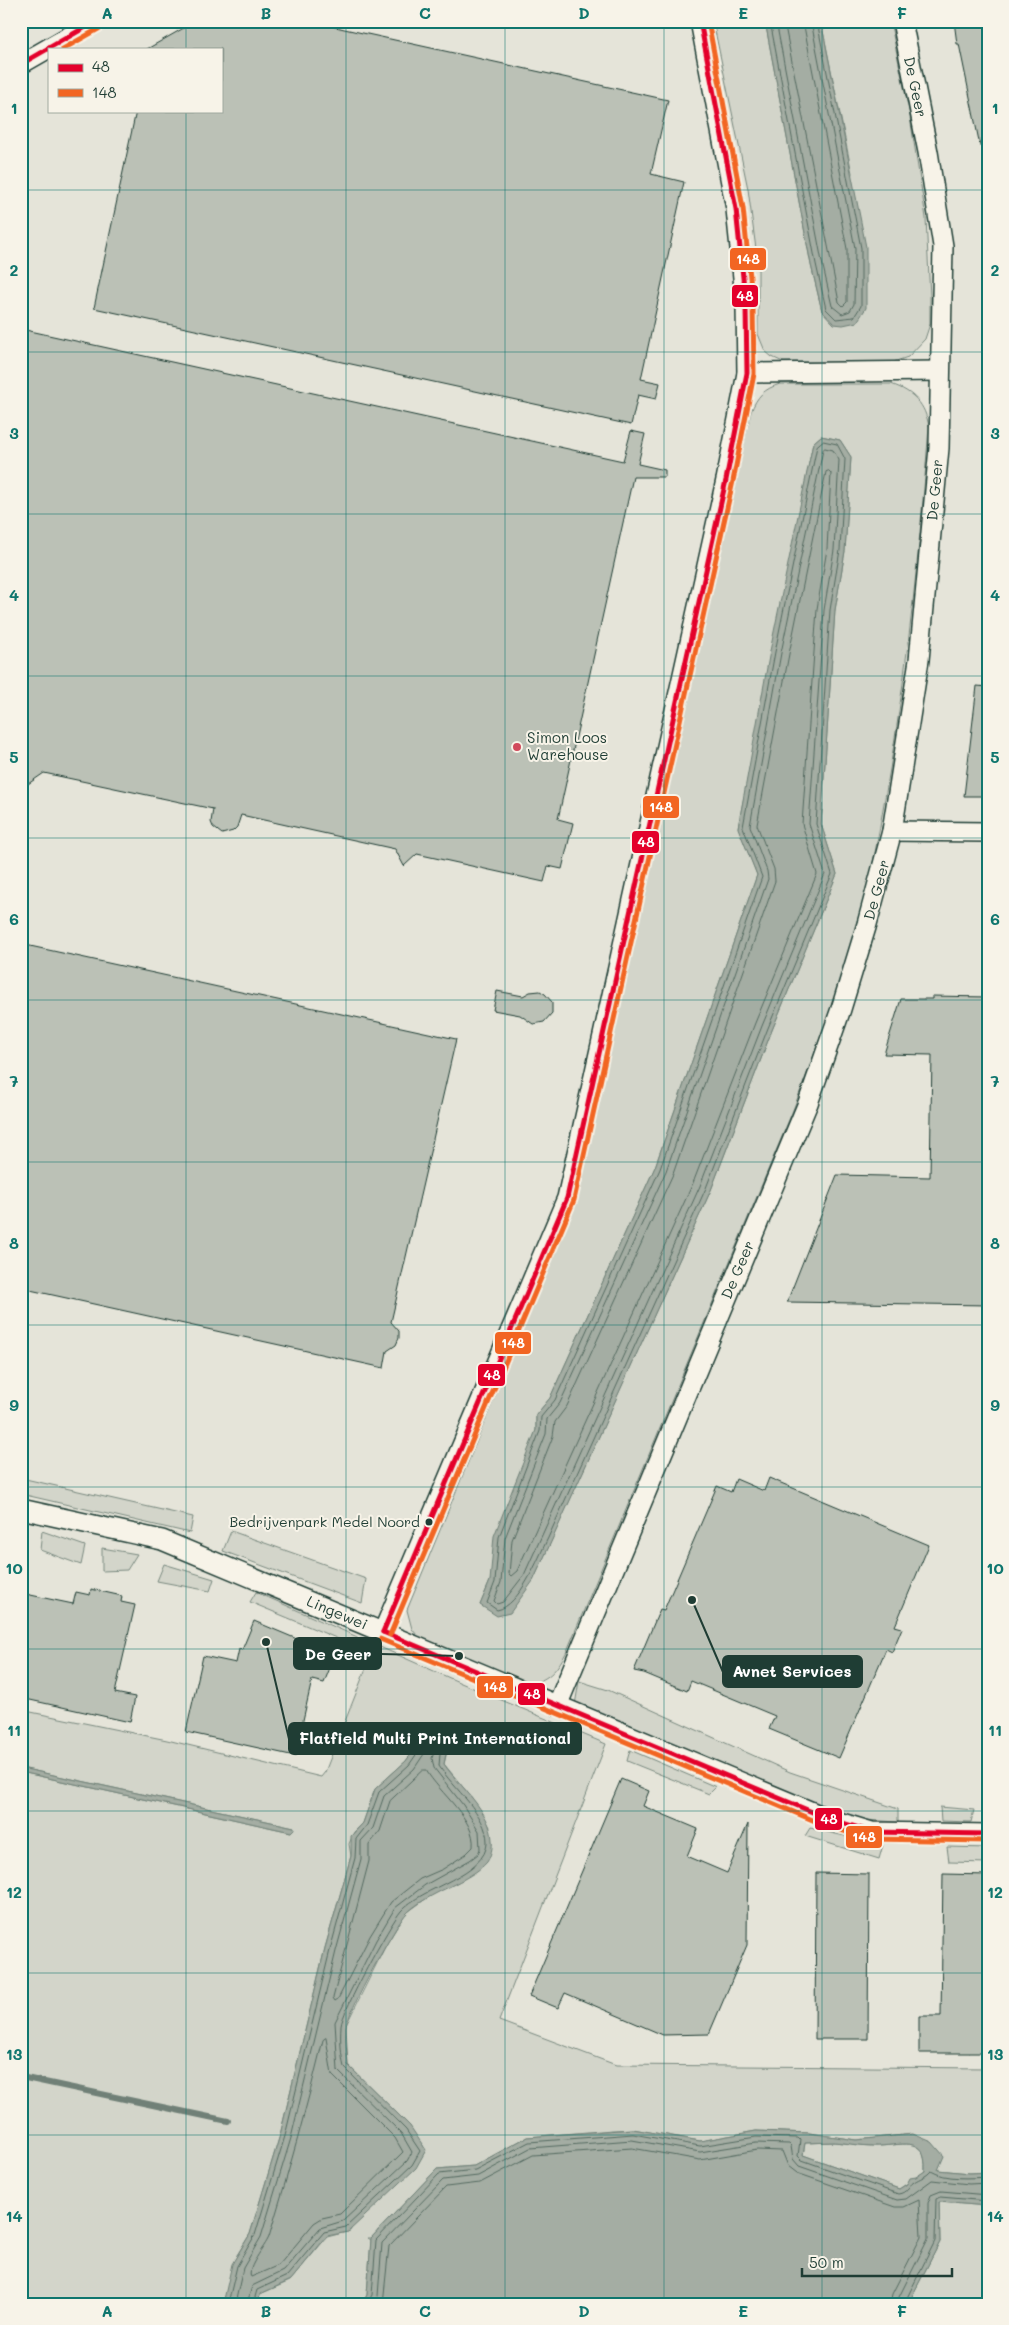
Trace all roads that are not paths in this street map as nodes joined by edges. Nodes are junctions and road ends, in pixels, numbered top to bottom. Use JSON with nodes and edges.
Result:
{"nodes":[{"id":1,"x":96,"y":21,"type":"edge"},
{"id":2,"x":700,"y":21,"type":"edge"},
{"id":3,"x":902,"y":21,"type":"edge"},
{"id":4,"x":49,"y":48,"type":"edge"},
{"id":5,"x":48,"y":49,"type":"edge"},
{"id":6,"x":21,"y":64,"type":"edge"},
{"id":7,"x":940,"y":371,"type":"junction"},
{"id":8,"x":747,"y":373,"type":"junction"},
{"id":9,"x":892,"y":831,"type":"junction"},
{"id":10,"x":988,"y":832,"type":"edge"},
{"id":11,"x":21,"y":1509,"type":"edge"},
{"id":12,"x":382,"y":1632,"type":"junction"},
{"id":13,"x":557,"y":1706,"type":"junction"},
{"id":14,"x":988,"y":1834,"type":"edge"}],
"edges":[{"from":1,"to":4,"type":"street"},
{"from":2,"to":8,"type":"street"},
{"from":3,"to":7,"type":"street","name":"De Geer"},
{"from":5,"to":6,"type":"street"},
{"from":7,"to":8,"type":"street"},
{"from":7,"to":9,"type":"street","name":"De Geer"},
{"from":8,"to":12,"type":"street"},
{"from":9,"to":10,"type":"street"},
{"from":9,"to":13,"type":"street","name":"De Geer"},
{"from":11,"to":12,"type":"street","name":"Lingewei"},
{"from":12,"to":13,"type":"street","name":"Lingewei"},
{"from":13,"to":14,"type":"street","name":"Lingewei"}]}
